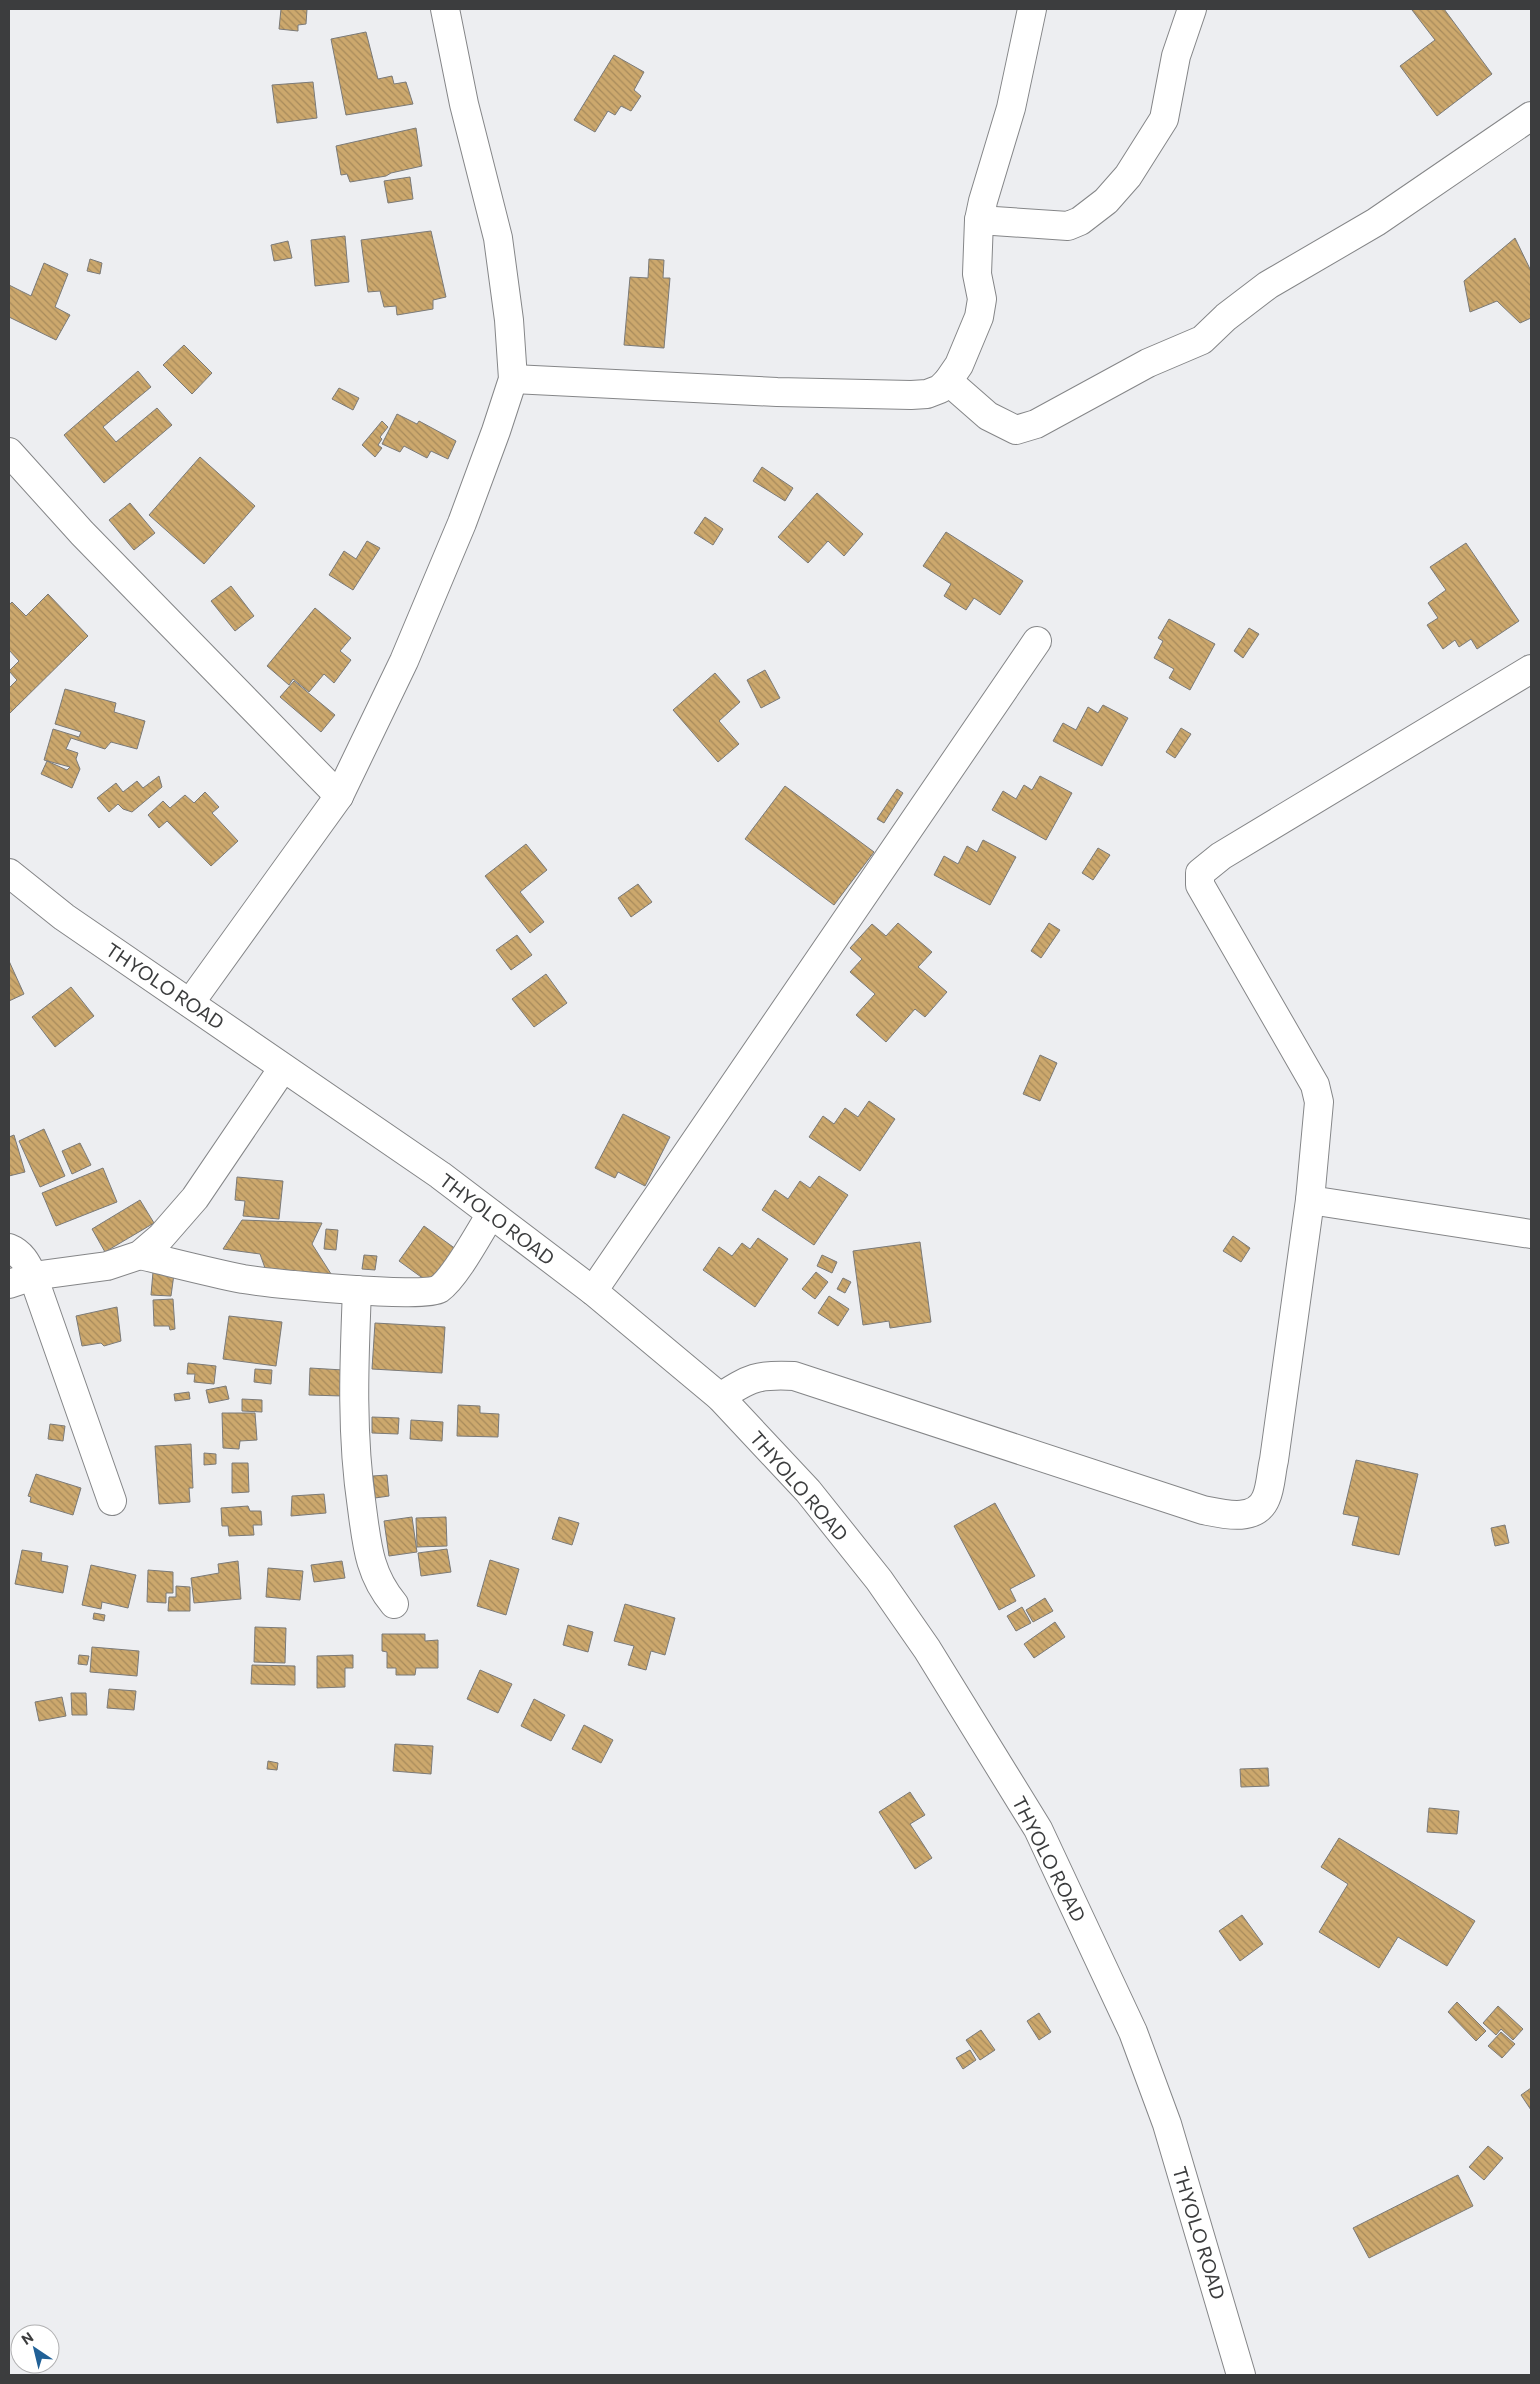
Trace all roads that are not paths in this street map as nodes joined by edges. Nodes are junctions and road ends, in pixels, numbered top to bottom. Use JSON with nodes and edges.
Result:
{"nodes":[{"id":1,"x":444,"y":9,"type":"edge"},
{"id":2,"x":1032,"y":9,"type":"edge"},
{"id":3,"x":1192,"y":9,"type":"edge"},
{"id":4,"x":1531,"y":116,"type":"edge"},
{"id":5,"x":979,"y":220,"type":"junction"},
{"id":6,"x":513,"y":379,"type":"junction"},
{"id":7,"x":948,"y":381,"type":"junction"},
{"id":8,"x":9,"y":452,"type":"edge"},
{"id":9,"x":1037,"y":641,"type":"dead end"},
{"id":10,"x":1531,"y":669,"type":"edge"},
{"id":11,"x":339,"y":796,"type":"junction"},
{"id":12,"x":9,"y":873,"type":"edge"},
{"id":13,"x":190,"y":1003,"type":"junction"},
{"id":14,"x":282,"y":1068,"type":"junction"},
{"id":15,"x":1310,"y":1200,"type":"junction"},
{"id":16,"x":491,"y":1214,"type":"junction"},
{"id":17,"x":1531,"y":1234,"type":"edge"},
{"id":18,"x":9,"y":1248,"type":"edge"},
{"id":19,"x":140,"y":1255,"type":"junction"},
{"id":20,"x":21,"y":1280,"type":"edge"},
{"id":21,"x":357,"y":1290,"type":"junction"},
{"id":22,"x":593,"y":1292,"type":"junction"},
{"id":23,"x":720,"y":1398,"type":"junction"},
{"id":24,"x":112,"y":1502,"type":"dead end"},
{"id":25,"x":394,"y":1604,"type":"dead end"},
{"id":26,"x":1241,"y":2375,"type":"edge"}],
"edges":[{"from":1,"to":6,"type":"main road"},
{"from":2,"to":5,"type":"main road"},
{"from":3,"to":5,"type":"main road"},
{"from":4,"to":7,"type":"main road"},
{"from":5,"to":7,"type":"main road"},
{"from":6,"to":7,"type":"main road"},
{"from":6,"to":11,"type":"main road"},
{"from":8,"to":11,"type":"main road"},
{"from":9,"to":22,"type":"main road"},
{"from":10,"to":15,"type":"main road"},
{"from":11,"to":13,"type":"main road"},
{"from":12,"to":13,"type":"main road","name":"THYOLO ROAD"},
{"from":13,"to":14,"type":"main road","name":"THYOLO ROAD"},
{"from":14,"to":16,"type":"main road","name":"THYOLO ROAD"},
{"from":14,"to":19,"type":"main road"},
{"from":15,"to":17,"type":"main road"},
{"from":15,"to":23,"type":"main road"},
{"from":16,"to":21,"type":"main road"},
{"from":16,"to":22,"type":"main road","name":"THYOLO ROAD"},
{"from":18,"to":20,"type":"main road"},
{"from":19,"to":20,"type":"main road"},
{"from":19,"to":21,"type":"main road"},
{"from":20,"to":24,"type":"main road"},
{"from":21,"to":25,"type":"main road"},
{"from":22,"to":23,"type":"main road","name":"THYOLO ROAD"},
{"from":23,"to":26,"type":"main road","name":"THYOLO ROAD"}]}
